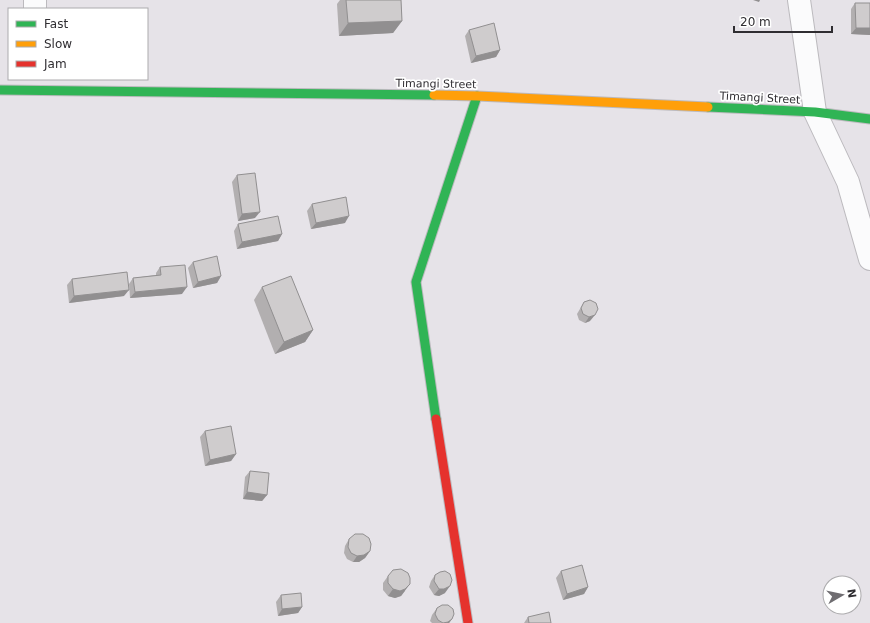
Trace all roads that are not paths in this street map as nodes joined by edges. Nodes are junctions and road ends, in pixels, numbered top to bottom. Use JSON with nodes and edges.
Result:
{"nodes":[{"id":1,"x":799,"y":0,"type":"edge"},
{"id":2,"x":29,"y":85,"type":"edge"},
{"id":3,"x":0,"y":90,"type":"edge"},
{"id":4,"x":477,"y":96,"type":"junction"},
{"id":5,"x":814,"y":112,"type":"junction"},
{"id":6,"x":870,"y":119,"type":"edge"},
{"id":7,"x":870,"y":259,"type":"edge"},
{"id":8,"x":468,"y":623,"type":"edge"}],
"edges":[{"from":1,"to":5,"type":"street"},
{"from":2,"to":3,"type":"street","name":"Timangi Street"},
{"from":2,"to":4,"type":"street","name":"Timangi Street"},
{"from":4,"to":5,"type":"street","name":"Timangi Street"},
{"from":4,"to":8,"type":"street"},
{"from":5,"to":6,"type":"street","name":"Timangi Street"},
{"from":5,"to":7,"type":"street"}]}
